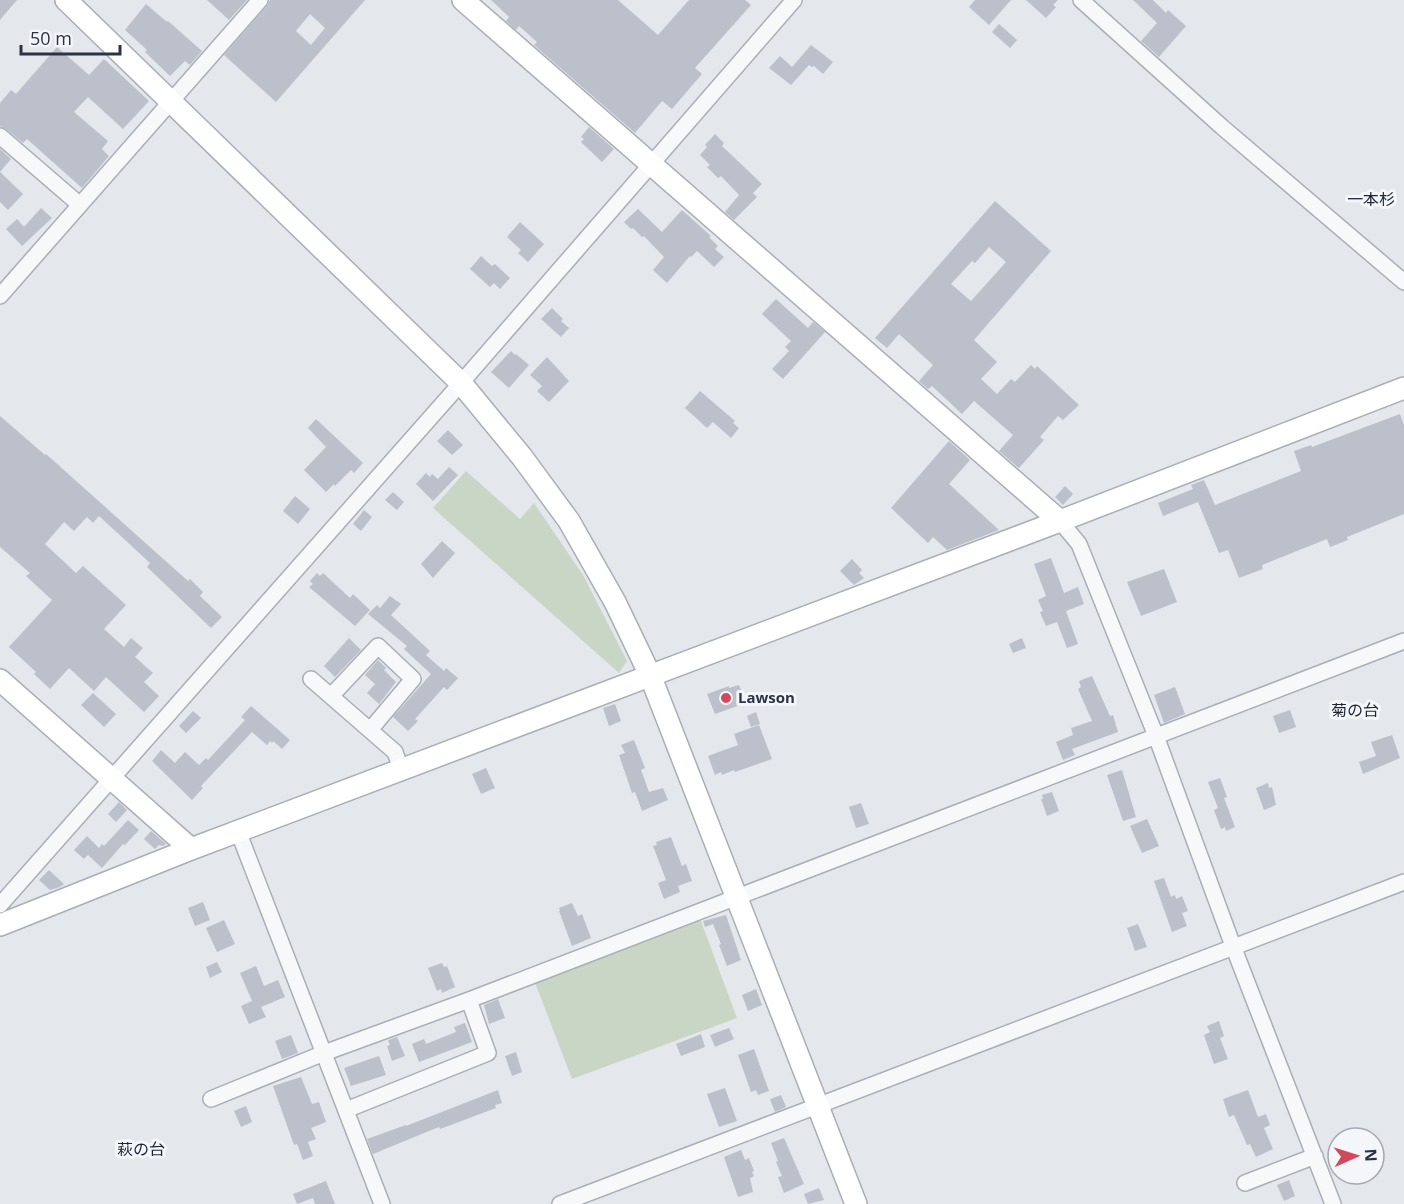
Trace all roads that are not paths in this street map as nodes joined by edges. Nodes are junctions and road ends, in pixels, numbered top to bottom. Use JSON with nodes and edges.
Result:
{"nodes":[{"id":1,"x":66,"y":0,"type":"edge"},
{"id":2,"x":260,"y":0,"type":"edge"},
{"id":3,"x":463,"y":0,"type":"edge"},
{"id":4,"x":794,"y":0,"type":"edge"},
{"id":5,"x":1081,"y":0,"type":"edge"},
{"id":6,"x":170,"y":102,"type":"junction"},
{"id":7,"x":0,"y":136,"type":"edge"},
{"id":8,"x":651,"y":165,"type":"junction"},
{"id":9,"x":80,"y":205,"type":"junction"},
{"id":10,"x":1404,"y":282,"type":"edge"},
{"id":11,"x":0,"y":296,"type":"edge"},
{"id":12,"x":461,"y":383,"type":"junction"},
{"id":13,"x":1404,"y":388,"type":"edge"},
{"id":14,"x":1060,"y":522,"type":"junction"},
{"id":15,"x":1404,"y":641,"type":"edge"},
{"id":16,"x":650,"y":675,"type":"junction"},
{"id":17,"x":0,"y":680,"type":"edge"},
{"id":18,"x":311,"y":680,"type":"dead end"},
{"id":19,"x":331,"y":696,"type":"junction"},
{"id":20,"x":370,"y":730,"type":"junction"},
{"id":21,"x":1156,"y":736,"type":"junction"},
{"id":22,"x":401,"y":769,"type":"junction"},
{"id":23,"x":113,"y":779,"type":"junction"},
{"id":24,"x":238,"y":831,"type":"junction"},
{"id":25,"x":191,"y":849,"type":"junction"},
{"id":26,"x":1404,"y":882,"type":"edge"},
{"id":27,"x":737,"y":896,"type":"junction"},
{"id":28,"x":0,"y":905,"type":"edge"},
{"id":29,"x":0,"y":925,"type":"edge"},
{"id":30,"x":1233,"y":946,"type":"junction"},
{"id":31,"x":469,"y":1000,"type":"junction"},
{"id":32,"x":324,"y":1053,"type":"junction"},
{"id":33,"x":211,"y":1099,"type":"dead end"},
{"id":34,"x":819,"y":1106,"type":"junction"},
{"id":35,"x":346,"y":1110,"type":"junction"},
{"id":36,"x":1315,"y":1156,"type":"junction"},
{"id":37,"x":1245,"y":1183,"type":"dead end"},
{"id":38,"x":382,"y":1204,"type":"edge"},
{"id":39,"x":560,"y":1204,"type":"edge"},
{"id":40,"x":856,"y":1204,"type":"edge"},
{"id":41,"x":1333,"y":1204,"type":"edge"}],
"edges":[{"from":1,"to":6,"type":"street"},
{"from":2,"to":6,"type":"street"},
{"from":3,"to":8,"type":"street"},
{"from":4,"to":8,"type":"street"},
{"from":5,"to":10,"type":"street"},
{"from":6,"to":9,"type":"street"},
{"from":6,"to":12,"type":"street"},
{"from":7,"to":9,"type":"street"},
{"from":8,"to":12,"type":"street"},
{"from":8,"to":14,"type":"street"},
{"from":9,"to":11,"type":"street"},
{"from":12,"to":16,"type":"street"},
{"from":12,"to":23,"type":"street"},
{"from":13,"to":14,"type":"street"},
{"from":14,"to":16,"type":"street"},
{"from":14,"to":21,"type":"street"},
{"from":15,"to":21,"type":"street"},
{"from":16,"to":22,"type":"street"},
{"from":16,"to":27,"type":"street"},
{"from":17,"to":23,"type":"street"},
{"from":18,"to":19,"type":"street"},
{"from":19,"to":20,"type":"street"},
{"from":19,"to":20,"type":"street"},
{"from":20,"to":22,"type":"street"},
{"from":21,"to":27,"type":"street"},
{"from":21,"to":30,"type":"street"},
{"from":22,"to":24,"type":"street"},
{"from":23,"to":25,"type":"street"},
{"from":23,"to":28,"type":"street"},
{"from":24,"to":25,"type":"street"},
{"from":24,"to":32,"type":"street"},
{"from":25,"to":29,"type":"street"},
{"from":26,"to":30,"type":"street"},
{"from":27,"to":31,"type":"street"},
{"from":27,"to":34,"type":"street"},
{"from":30,"to":34,"type":"street"},
{"from":30,"to":36,"type":"street"},
{"from":31,"to":32,"type":"street"},
{"from":31,"to":35,"type":"street"},
{"from":32,"to":33,"type":"street"},
{"from":32,"to":35,"type":"street"},
{"from":34,"to":39,"type":"street"},
{"from":34,"to":40,"type":"street"},
{"from":35,"to":38,"type":"street"},
{"from":36,"to":37,"type":"street"},
{"from":36,"to":41,"type":"street"}]}
